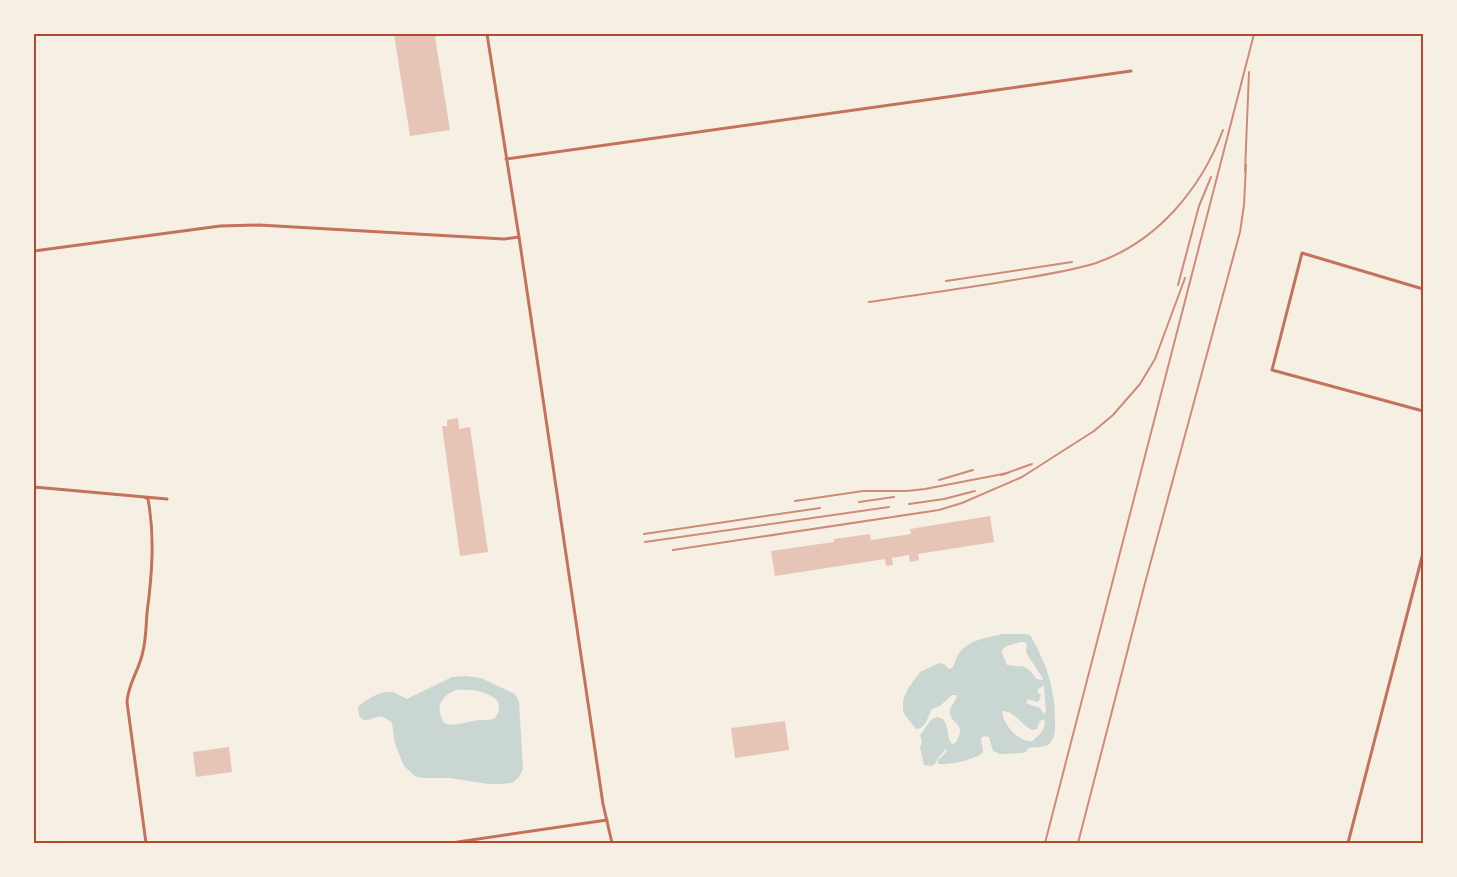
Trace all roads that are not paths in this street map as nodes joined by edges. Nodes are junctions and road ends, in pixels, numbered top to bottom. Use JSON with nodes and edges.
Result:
{"nodes":[{"id":1,"x":487,"y":34,"type":"edge"},
{"id":2,"x":1131,"y":71,"type":"dead end"},
{"id":3,"x":506,"y":159,"type":"junction"},
{"id":4,"x":519,"y":237,"type":"junction"},
{"id":5,"x":34,"y":251,"type":"edge"},
{"id":6,"x":1423,"y":289,"type":"edge"},
{"id":7,"x":1423,"y":410,"type":"edge"},
{"id":8,"x":34,"y":487,"type":"edge"},
{"id":9,"x":144,"y":497,"type":"junction"},
{"id":10,"x":167,"y":499,"type":"dead end"},
{"id":11,"x":1423,"y":553,"type":"edge"},
{"id":12,"x":607,"y":820,"type":"junction"},
{"id":13,"x":146,"y":843,"type":"edge"},
{"id":14,"x":451,"y":843,"type":"edge"},
{"id":15,"x":612,"y":843,"type":"edge"},
{"id":16,"x":1348,"y":843,"type":"edge"}],
"edges":[{"from":1,"to":3,"type":"street"},
{"from":2,"to":3,"type":"street"},
{"from":3,"to":4,"type":"street"},
{"from":4,"to":5,"type":"street"},
{"from":4,"to":12,"type":"street"},
{"from":6,"to":7,"type":"street"},
{"from":8,"to":9,"type":"street"},
{"from":9,"to":10,"type":"street"},
{"from":9,"to":13,"type":"street"},
{"from":11,"to":16,"type":"street"},
{"from":12,"to":14,"type":"street"},
{"from":12,"to":15,"type":"street"}]}
